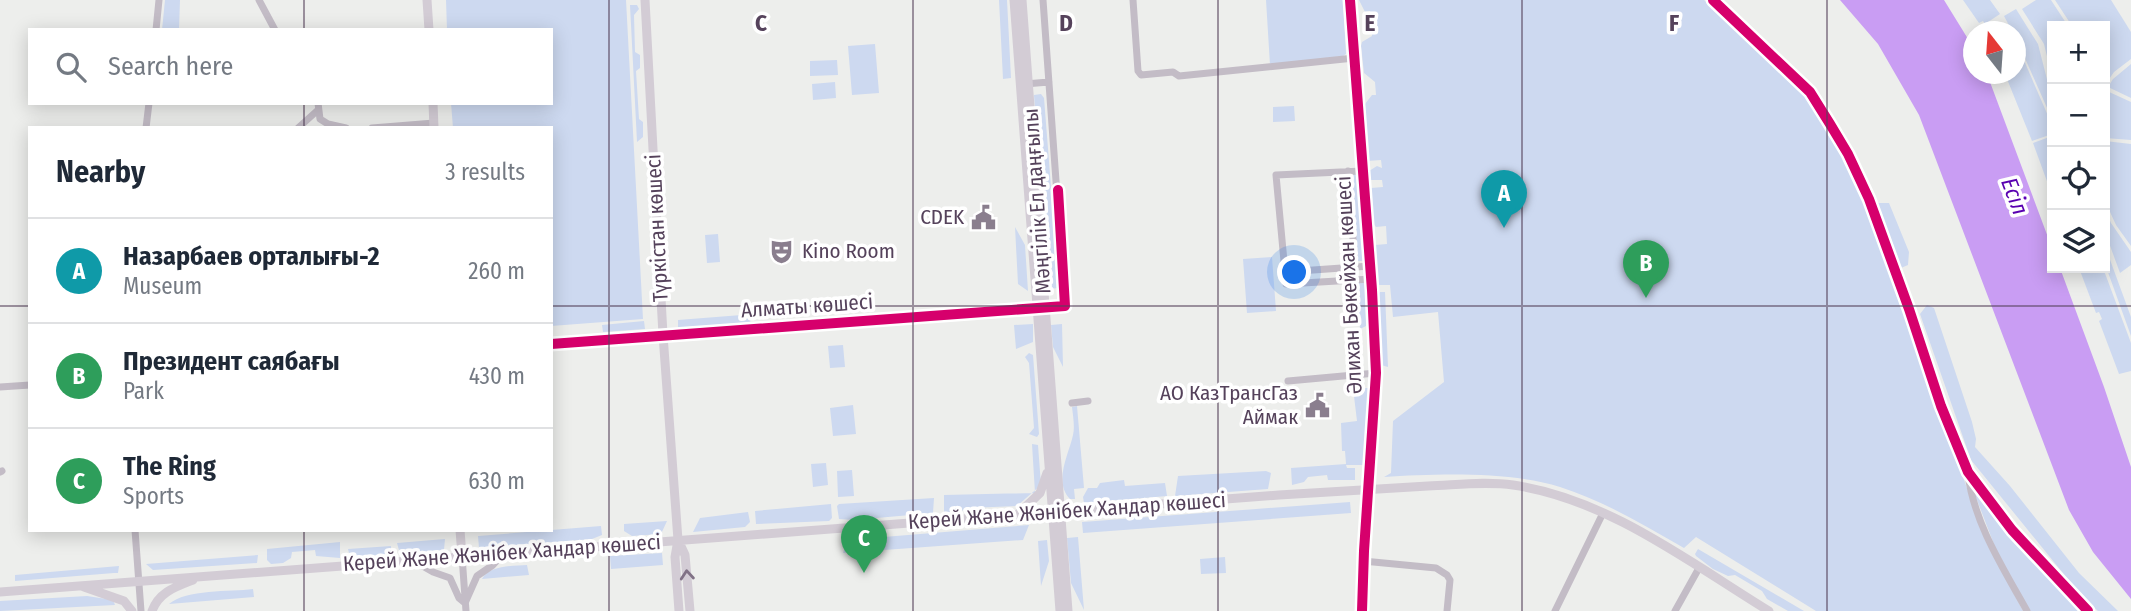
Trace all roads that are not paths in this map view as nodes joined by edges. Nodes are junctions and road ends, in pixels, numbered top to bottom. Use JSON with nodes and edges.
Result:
{"nodes":[{"id":1,"x":159,"y":0,"type":"edge"},
{"id":2,"x":259,"y":0,"type":"edge"},
{"id":3,"x":427,"y":0,"type":"edge"},
{"id":4,"x":645,"y":0,"type":"edge"},
{"id":5,"x":1014,"y":0,"type":"edge"},
{"id":6,"x":1022,"y":0,"type":"edge"},
{"id":7,"x":1043,"y":0,"type":"edge"},
{"id":8,"x":1133,"y":0,"type":"edge"},
{"id":9,"x":1350,"y":0,"type":"edge"},
{"id":10,"x":1713,"y":0,"type":"edge"},
{"id":11,"x":156,"y":28,"type":"edge"},
{"id":12,"x":274,"y":28,"type":"edge"},
{"id":13,"x":429,"y":28,"type":"edge"},
{"id":14,"x":1354,"y":58,"type":"junction"},
{"id":15,"x":1049,"y":82,"type":"junction"},
{"id":16,"x":1024,"y":84,"type":"junction"},
{"id":17,"x":149,"y":105,"type":"edge"},
{"id":18,"x":433,"y":105,"type":"edge"},
{"id":19,"x":318,"y":107,"type":"edge"},
{"id":20,"x":146,"y":126,"type":"edge"},
{"id":21,"x":300,"y":126,"type":"edge"},
{"id":22,"x":337,"y":126,"type":"edge"},
{"id":23,"x":434,"y":126,"type":"edge"},
{"id":24,"x":1348,"y":171,"type":"junction"},
{"id":25,"x":1362,"y":171,"type":"junction"},
{"id":26,"x":1370,"y":266,"type":"junction"},
{"id":27,"x":1355,"y":267,"type":"junction"},
{"id":28,"x":1285,"y":272,"type":"junction"},
{"id":29,"x":1371,"y":279,"type":"junction"},
{"id":30,"x":1041,"y":307,"type":"junction"},
{"id":31,"x":663,"y":335,"type":"junction"},
{"id":32,"x":553,"y":344,"type":"edge"},
{"id":33,"x":1376,"y":373,"type":"junction"},
{"id":34,"x":1288,"y":381,"type":"dead end"},
{"id":35,"x":28,"y":385,"type":"edge"},
{"id":36,"x":0,"y":387,"type":"edge"},
{"id":37,"x":1088,"y":401,"type":"dead end"},
{"id":38,"x":1072,"y":403,"type":"dead end"},
{"id":39,"x":1049,"y":468,"type":"junction"},
{"id":40,"x":1968,"y":472,"type":"junction"},
{"id":41,"x":1369,"y":489,"type":"junction"},
{"id":42,"x":1056,"y":512,"type":"junction"},
{"id":43,"x":1603,"y":513,"type":"junction"},
{"id":44,"x":1017,"y":515,"type":"junction"},
{"id":45,"x":135,"y":532,"type":"edge"},
{"id":46,"x":460,"y":532,"type":"edge"},
{"id":47,"x":678,"y":540,"type":"junction"},
{"id":48,"x":505,"y":553,"type":"junction"},
{"id":49,"x":462,"y":556,"type":"junction"},
{"id":50,"x":412,"y":560,"type":"junction"},
{"id":51,"x":1363,"y":561,"type":"junction"},
{"id":52,"x":1699,"y":568,"type":"junction"},
{"id":53,"x":201,"y":576,"type":"junction"},
{"id":54,"x":139,"y":581,"type":"junction"},
{"id":55,"x":79,"y":586,"type":"junction"},
{"id":56,"x":0,"y":592,"type":"edge"},
{"id":57,"x":466,"y":607,"type":"edge"},
{"id":58,"x":132,"y":611,"type":"edge"},
{"id":59,"x":141,"y":611,"type":"edge"},
{"id":60,"x":152,"y":611,"type":"edge"},
{"id":61,"x":679,"y":611,"type":"edge"},
{"id":62,"x":690,"y":611,"type":"edge"},
{"id":63,"x":1060,"y":611,"type":"edge"},
{"id":64,"x":1069,"y":611,"type":"edge"},
{"id":65,"x":1362,"y":611,"type":"edge"},
{"id":66,"x":1447,"y":611,"type":"edge"},
{"id":67,"x":1555,"y":611,"type":"edge"},
{"id":68,"x":1675,"y":611,"type":"edge"},
{"id":69,"x":1769,"y":611,"type":"edge"},
{"id":70,"x":2026,"y":611,"type":"edge"},
{"id":71,"x":2088,"y":611,"type":"edge"}],
"edges":[{"from":1,"to":11,"type":"street"},
{"from":2,"to":12,"type":"street"},
{"from":3,"to":13,"type":"main road"},
{"from":4,"to":31,"type":"main road","name":"Түркістан көшесі"},
{"from":5,"to":16,"type":"main road","name":"Мәңгілік Ел даңғылы"},
{"from":6,"to":16,"type":"main road","name":"Мәңгілік Ел даңғылы"},
{"from":7,"to":15,"type":"street"},
{"from":8,"to":14,"type":"street"},
{"from":9,"to":14,"type":"street","name":"Әлихан Бөкейхан көшесі"},
{"from":10,"to":40,"type":"street"},
{"from":14,"to":25,"type":"street","name":"Әлихан Бөкейхан көшесі"},
{"from":15,"to":16,"type":"street"},
{"from":15,"to":30,"type":"street","name":"Алматы көшесі"},
{"from":16,"to":30,"type":"main road","name":"Мәңгілік Ел даңғылы"},
{"from":17,"to":20,"type":"street"},
{"from":18,"to":23,"type":"main road"},
{"from":19,"to":21,"type":"street"},
{"from":19,"to":22,"type":"street"},
{"from":24,"to":25,"type":"street"},
{"from":24,"to":27,"type":"street"},
{"from":24,"to":28,"type":"street"},
{"from":25,"to":26,"type":"street","name":"Әлихан Бөкейхан көшесі"},
{"from":26,"to":27,"type":"street"},
{"from":26,"to":29,"type":"street","name":"Әлихан Бөкейхан көшесі"},
{"from":27,"to":28,"type":"street"},
{"from":28,"to":29,"type":"street"},
{"from":29,"to":33,"type":"street","name":"Әлихан Бөкейхан көшесі"},
{"from":30,"to":31,"type":"street","name":"Алматы көшесі"},
{"from":30,"to":39,"type":"main road","name":"Мәңгілік Ел даңғылы"},
{"from":30,"to":42,"type":"main road","name":"Мәңгілік Ел даңғылы"},
{"from":31,"to":32,"type":"street","name":"Алматы көшесі"},
{"from":31,"to":47,"type":"main road","name":"Түркістан көшесі"},
{"from":33,"to":34,"type":"street"},
{"from":33,"to":41,"type":"street","name":"Әлихан Бөкейхан көшесі"},
{"from":35,"to":36,"type":"street"},
{"from":37,"to":38,"type":"street"},
{"from":39,"to":42,"type":"main road","name":"Мәңгілік Ел даңғылы"},
{"from":39,"to":44,"type":"main road"},
{"from":40,"to":70,"type":"street"},
{"from":40,"to":71,"type":"street"},
{"from":41,"to":42,"type":"main road","name":"Керей Және Жәнібек Хандар көшесі"},
{"from":41,"to":43,"type":"main road","name":"Керей Және Жәнібек Хандар көшесі"},
{"from":41,"to":51,"type":"street","name":"Әлихан Бөкейхан көшесі"},
{"from":42,"to":44,"type":"main road","name":"Керей Және Жәнібек Хандар көшесі"},
{"from":42,"to":63,"type":"main road","name":"Мәңгілік Ел даңғылы"},
{"from":42,"to":64,"type":"main road","name":"Мәңгілік Ел даңғылы"},
{"from":43,"to":52,"type":"main road","name":"Керей Және Жәнібек Хандар көшесі"},
{"from":43,"to":67,"type":"street"},
{"from":44,"to":47,"type":"main road","name":"Керей Және Жәнібек Хандар көшесі"},
{"from":45,"to":54,"type":"street"},
{"from":46,"to":49,"type":"main road"},
{"from":47,"to":48,"type":"main road","name":"Керей Және Жәнібек Хандар көшесі"},
{"from":47,"to":61,"type":"main road","name":"Түркістан көшесі"},
{"from":62,"to":47,"type":"main road","name":"Түркістан көшесі","one_way":true},
{"from":48,"to":49,"type":"main road","name":"Керей Және Жәнібек Хандар көшесі"},
{"from":48,"to":57,"type":"street"},
{"from":49,"to":50,"type":"main road","name":"Керей Және Жәнібек Хандар көшесі"},
{"from":49,"to":57,"type":"street"},
{"from":50,"to":53,"type":"main road","name":"Керей Және Жәнібек Хандар көшесі"},
{"from":50,"to":57,"type":"street"},
{"from":51,"to":65,"type":"street","name":"Әлихан Бөкейхан көшесі"},
{"from":51,"to":66,"type":"street"},
{"from":52,"to":68,"type":"street"},
{"from":52,"to":69,"type":"main road","name":"Керей Және Жәнібек Хандар көшесі"},
{"from":53,"to":54,"type":"main road","name":"Керей Және Жәнібек Хандар көшесі"},
{"from":53,"to":60,"type":"main road"},
{"from":54,"to":55,"type":"main road","name":"Керей Және Жәнібек Хандар көшесі"},
{"from":54,"to":59,"type":"street"},
{"from":55,"to":56,"type":"main road","name":"Керей Және Жәнібек Хандар көшесі"},
{"from":55,"to":58,"type":"main road"}]}
